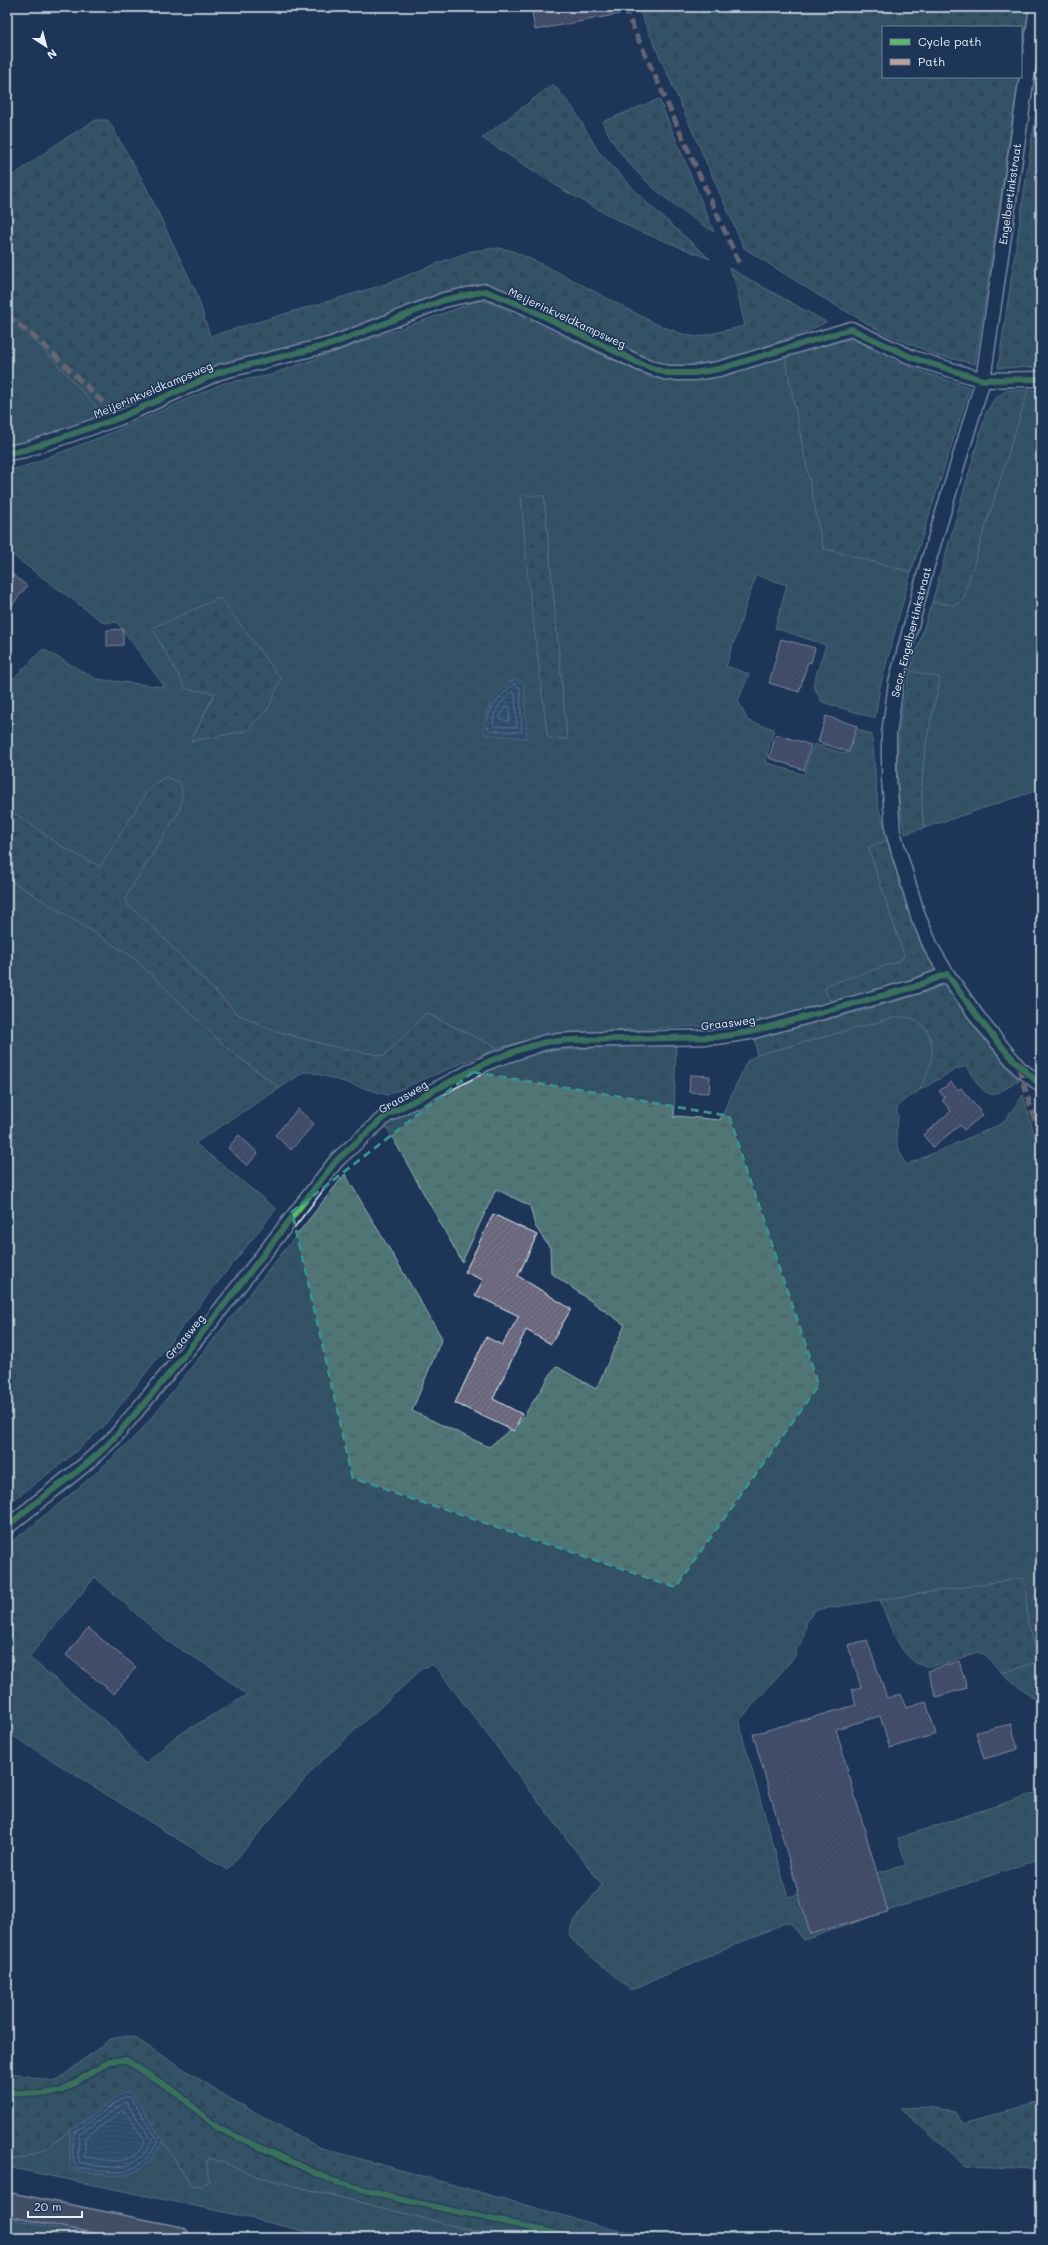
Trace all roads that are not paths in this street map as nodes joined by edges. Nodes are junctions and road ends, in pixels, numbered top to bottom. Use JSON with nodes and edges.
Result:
{"nodes":[{"id":1,"x":1037,"y":7,"type":"edge"},
{"id":2,"x":984,"y":380,"type":"junction"},
{"id":3,"x":1041,"y":380,"type":"edge"},
{"id":4,"x":7,"y":453,"type":"edge"},
{"id":5,"x":946,"y":974,"type":"junction"},
{"id":6,"x":1041,"y":1085,"type":"edge"},
{"id":7,"x":7,"y":1527,"type":"edge"},
{"id":8,"x":7,"y":2204,"type":"edge"},
{"id":9,"x":178,"y":2238,"type":"edge"}],
"edges":[{"from":1,"to":2,"type":"street","name":"Engelbertinkstraat"},
{"from":2,"to":3,"type":"street","name":"Meijerinkveldkampsweg"},
{"from":2,"to":4,"type":"street","name":"Meijerinkveldkampsweg"},
{"from":2,"to":5,"type":"street","name":"Secr. Engelbertinkstraat"},
{"from":5,"to":6,"type":"street","name":"Secr. Engelbertinkstraat"},
{"from":5,"to":7,"type":"street","name":"Graasweg"},
{"from":8,"to":9,"type":"highway"}]}
